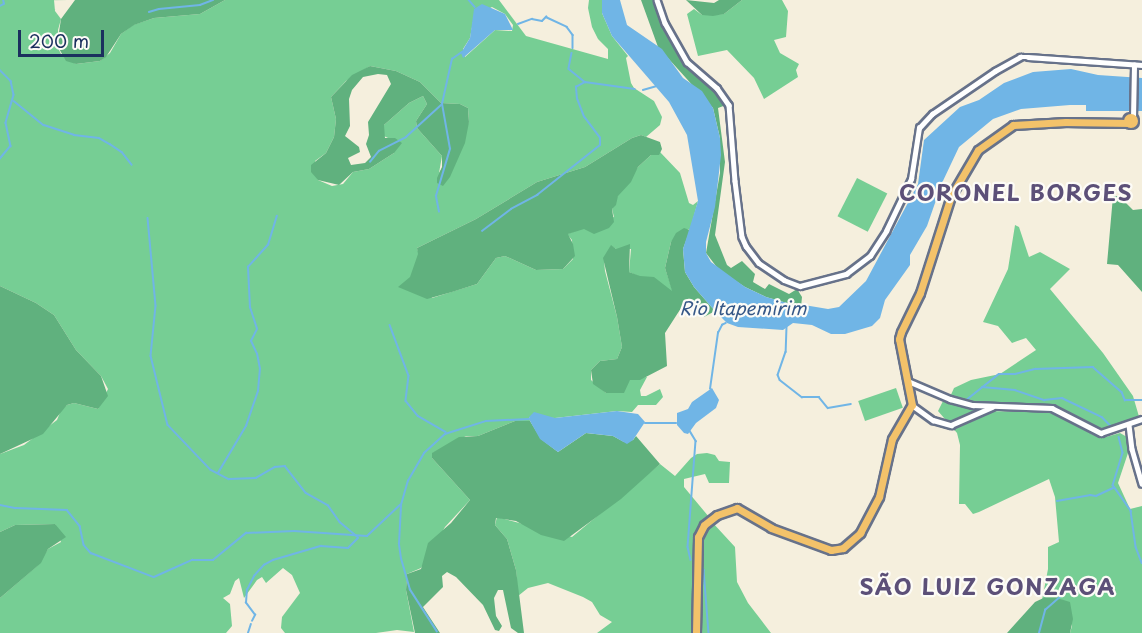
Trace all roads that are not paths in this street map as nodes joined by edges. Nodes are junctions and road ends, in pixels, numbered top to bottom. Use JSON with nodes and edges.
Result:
{"nodes":[{"id":1,"x":657,"y":0,"type":"edge"},
{"id":2,"x":1134,"y":65,"type":"junction"},
{"id":3,"x":1142,"y":65,"type":"edge"},
{"id":4,"x":1132,"y":120,"type":"edge"},
{"id":5,"x":908,"y":381,"type":"junction"},
{"id":6,"x":912,"y":405,"type":"junction"},
{"id":7,"x":999,"y":406,"type":"junction"},
{"id":8,"x":1142,"y":420,"type":"edge"},
{"id":9,"x":1129,"y":425,"type":"junction"},
{"id":10,"x":1142,"y":484,"type":"edge"},
{"id":11,"x":696,"y":633,"type":"edge"}],
"edges":[{"from":1,"to":2,"type":"street"},
{"from":2,"to":3,"type":"street"},
{"from":2,"to":4,"type":"street"},
{"from":4,"to":5,"type":"main road"},
{"from":5,"to":6,"type":"main road"},
{"from":5,"to":7,"type":"street"},
{"from":6,"to":7,"type":"street"},
{"from":6,"to":11,"type":"main road"},
{"from":7,"to":9,"type":"street"},
{"from":8,"to":9,"type":"street"},
{"from":9,"to":10,"type":"street"}]}
